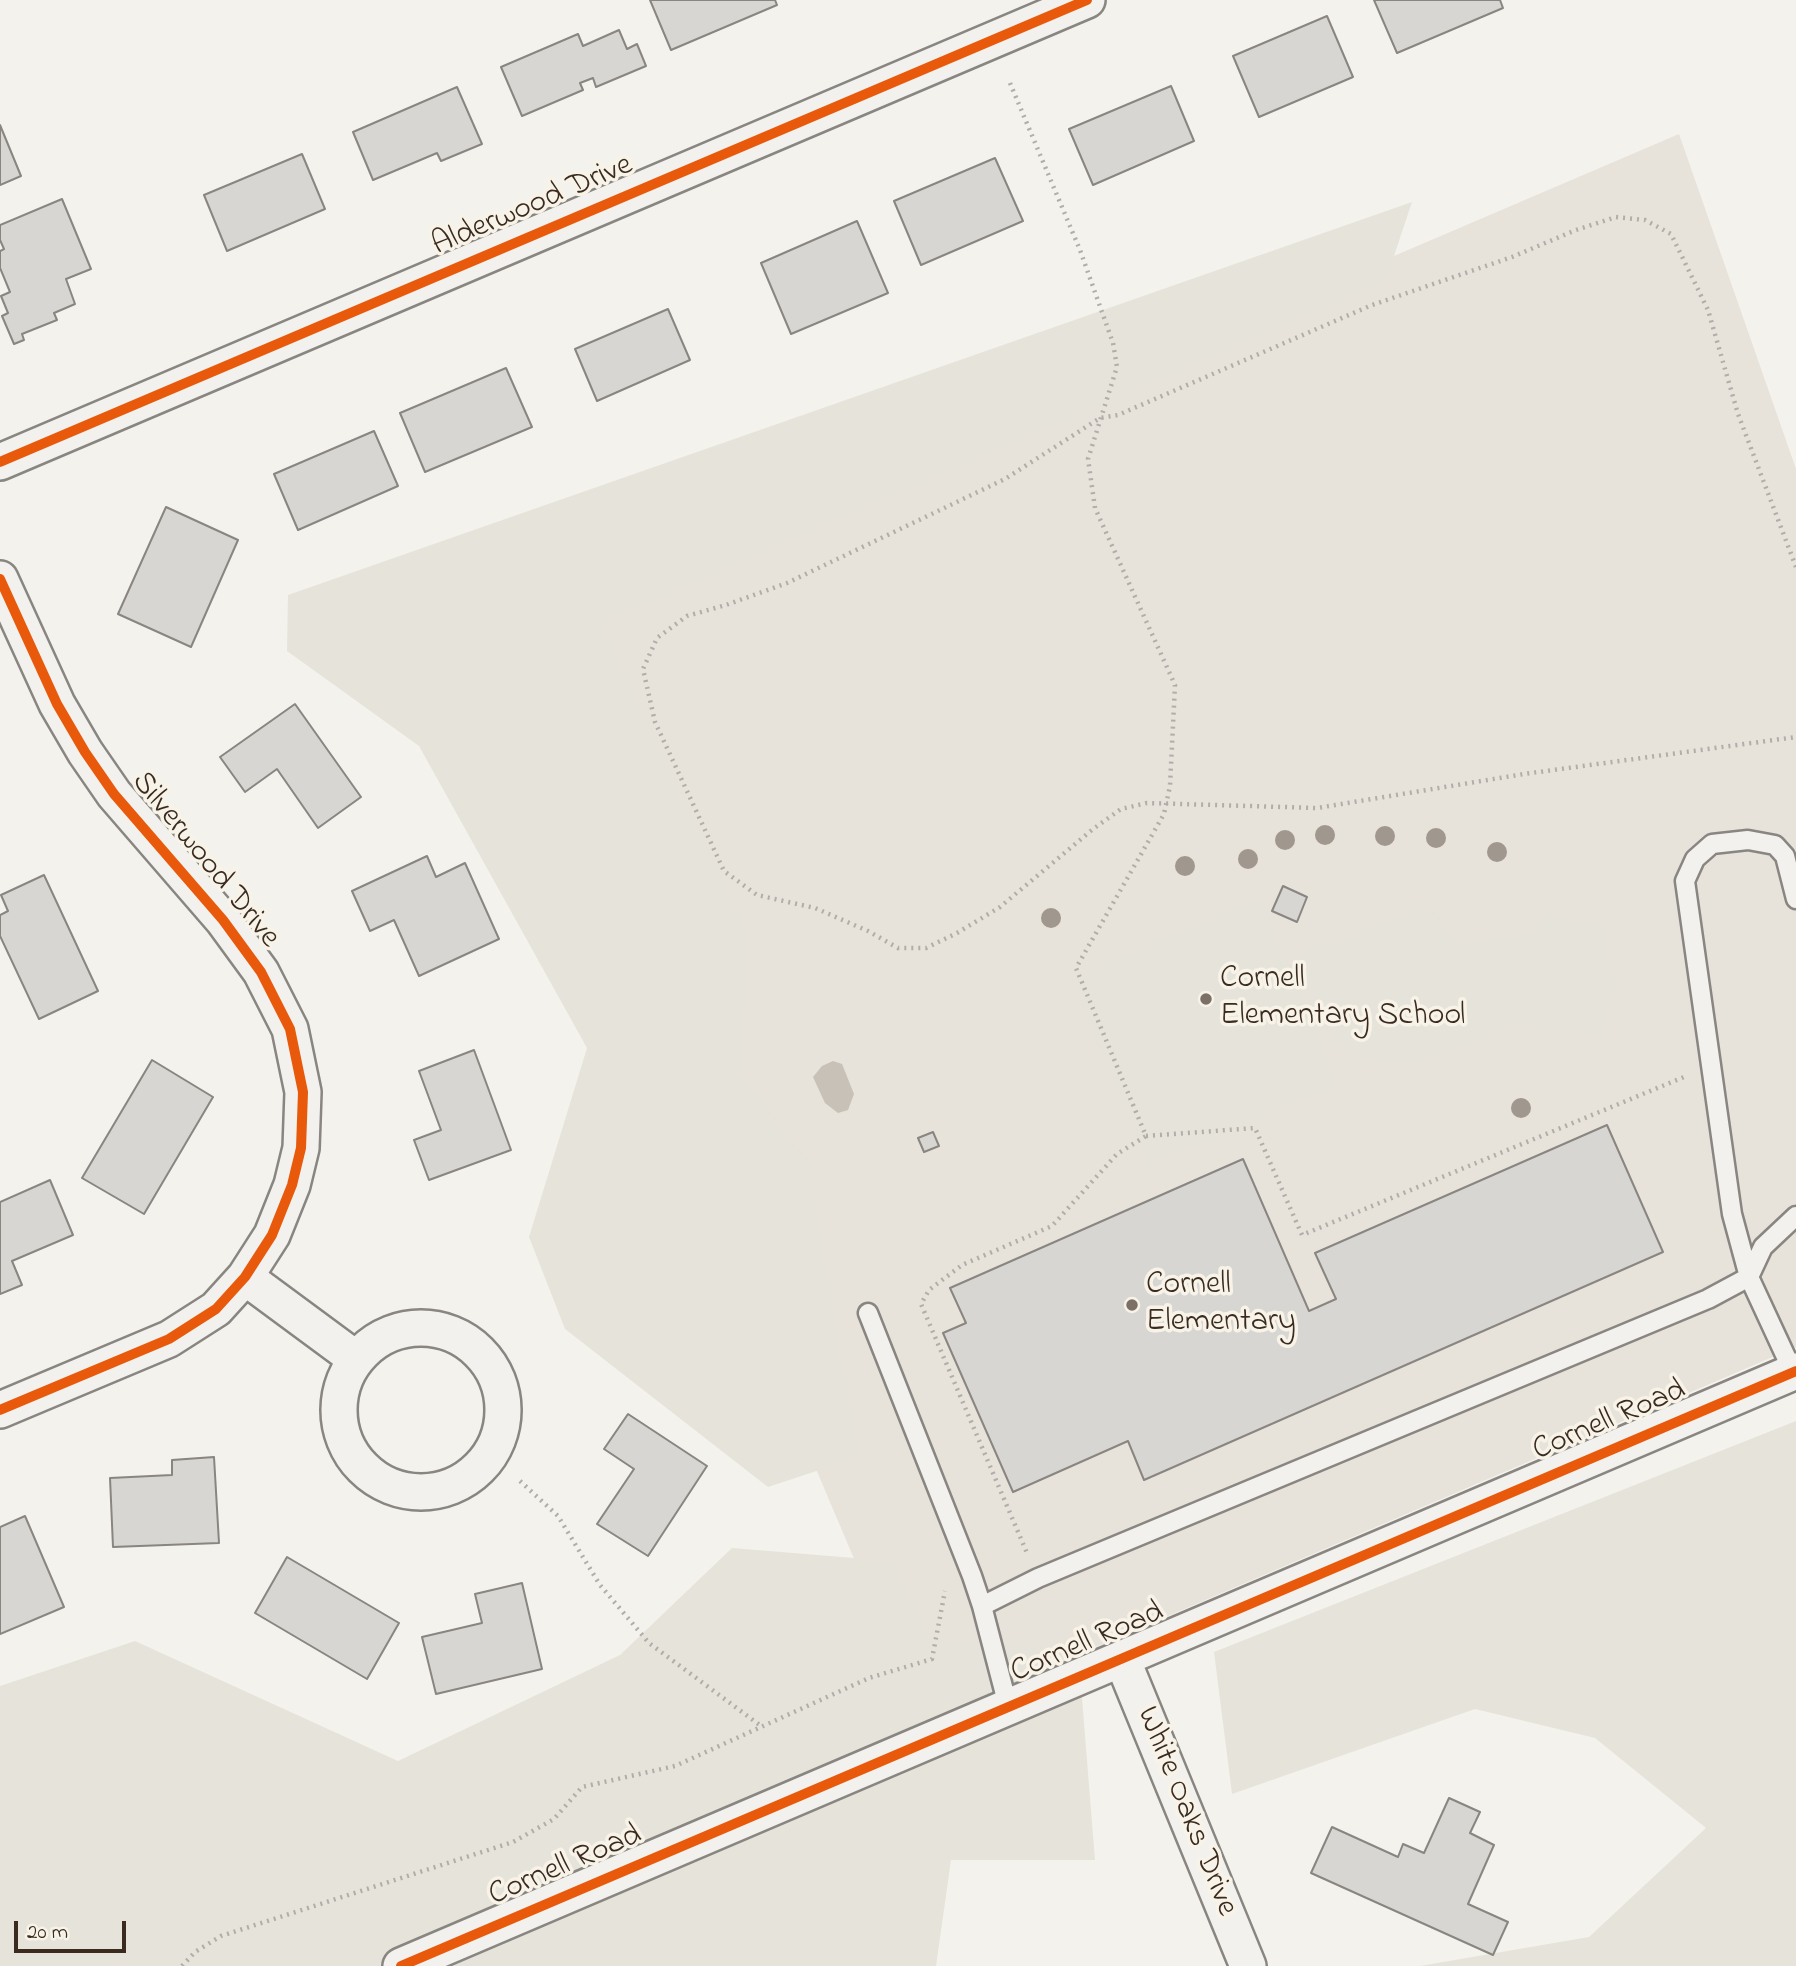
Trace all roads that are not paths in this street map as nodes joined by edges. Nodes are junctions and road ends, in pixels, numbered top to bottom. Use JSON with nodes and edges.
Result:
{"nodes":[{"id":1,"x":1087,"y":0,"type":"edge"},
{"id":2,"x":0,"y":462,"type":"edge"},
{"id":3,"x":0,"y":579,"type":"edge"},
{"id":4,"x":1796,"y":899,"type":"edge"},
{"id":5,"x":1796,"y":1216,"type":"edge"},
{"id":6,"x":245,"y":1277,"type":"junction"},
{"id":7,"x":1749,"y":1277,"type":"junction"},
{"id":8,"x":868,"y":1312,"type":"dead end"},
{"id":9,"x":356,"y":1359,"type":"junction"},
{"id":10,"x":1794,"y":1371,"type":"edge"},
{"id":11,"x":0,"y":1410,"type":"edge"},
{"id":12,"x":982,"y":1606,"type":"junction"},
{"id":13,"x":1122,"y":1659,"type":"junction"},
{"id":14,"x":1008,"y":1706,"type":"junction"},
{"id":15,"x":401,"y":1966,"type":"edge"},
{"id":16,"x":1248,"y":1966,"type":"edge"}],
"edges":[{"from":1,"to":2,"type":"street","name":"Alderwood Drive"},
{"from":3,"to":6,"type":"street","name":"Silverwood Drive"},
{"from":4,"to":7,"type":"lane"},
{"from":5,"to":7,"type":"lane"},
{"from":6,"to":9,"type":"street"},
{"from":6,"to":11,"type":"street","name":"Silverwood Drive"},
{"from":7,"to":10,"type":"lane"},
{"from":7,"to":12,"type":"lane"},
{"from":8,"to":12,"type":"lane"},
{"from":9,"to":9,"type":"street"},
{"from":10,"to":13,"type":"street","name":"Cornell Road"},
{"from":12,"to":14,"type":"lane"},
{"from":13,"to":14,"type":"street","name":"Cornell Road"},
{"from":13,"to":16,"type":"street","name":"White Oaks Drive"},
{"from":14,"to":15,"type":"street","name":"Cornell Road"}]}
